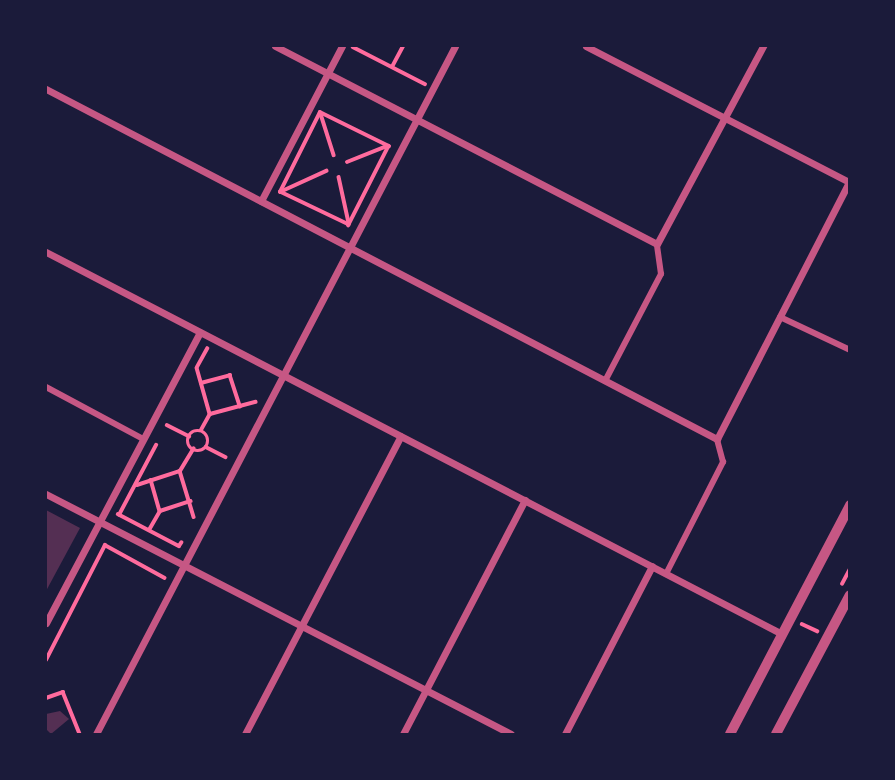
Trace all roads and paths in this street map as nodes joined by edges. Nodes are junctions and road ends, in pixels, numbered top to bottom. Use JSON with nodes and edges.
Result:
{"nodes":[{"id":1,"x":275,"y":46,"type":"edge"},
{"id":2,"x":342,"y":46,"type":"edge"},
{"id":3,"x":356,"y":46,"type":"edge"},
{"id":4,"x":403,"y":46,"type":"edge"},
{"id":5,"x":455,"y":46,"type":"edge"},
{"id":6,"x":586,"y":46,"type":"edge"},
{"id":7,"x":763,"y":46,"type":"edge"},
{"id":8,"x":392,"y":67,"type":"junction"},
{"id":9,"x":328,"y":73,"type":"junction"},
{"id":10,"x":430,"y":74,"type":"dead end"},
{"id":11,"x":46,"y":89,"type":"edge"},
{"id":12,"x":310,"y":106,"type":"junction"},
{"id":13,"x":320,"y":112,"type":"junction"},
{"id":14,"x":724,"y":118,"type":"junction"},
{"id":15,"x":417,"y":119,"type":"junction"},
{"id":16,"x":389,"y":146,"type":"junction"},
{"id":17,"x":334,"y":155,"type":"dead end"},
{"id":18,"x":347,"y":162,"type":"dead end"},
{"id":19,"x":326,"y":171,"type":"dead end"},
{"id":20,"x":339,"y":177,"type":"dead end"},
{"id":21,"x":849,"y":182,"type":"edge"},
{"id":22,"x":280,"y":192,"type":"junction"},
{"id":23,"x":261,"y":201,"type":"junction"},
{"id":24,"x":349,"y":225,"type":"junction"},
{"id":25,"x":657,"y":244,"type":"junction"},
{"id":26,"x":350,"y":247,"type":"junction"},
{"id":27,"x":46,"y":252,"type":"edge"},
{"id":28,"x":780,"y":317,"type":"junction"},
{"id":29,"x":200,"y":332,"type":"junction"},
{"id":30,"x":849,"y":350,"type":"edge"},
{"id":31,"x":218,"y":352,"type":"dead end"},
{"id":32,"x":197,"y":369,"type":"junction"},
{"id":33,"x":234,"y":369,"type":"dead end"},
{"id":34,"x":230,"y":375,"type":"junction"},
{"id":35,"x":283,"y":375,"type":"junction"},
{"id":36,"x":191,"y":380,"type":"dead end"},
{"id":37,"x":605,"y":381,"type":"junction"},
{"id":38,"x":201,"y":383,"type":"junction"},
{"id":39,"x":46,"y":387,"type":"edge"},
{"id":40,"x":262,"y":390,"type":"dead end"},
{"id":41,"x":255,"y":402,"type":"junction"},
{"id":42,"x":240,"y":406,"type":"junction"},
{"id":43,"x":249,"y":413,"type":"dead end"},
{"id":44,"x":173,"y":414,"type":"dead end"},
{"id":45,"x":210,"y":414,"type":"junction"},
{"id":46,"x":167,"y":425,"type":"junction"},
{"id":47,"x":200,"y":431,"type":"junction"},
{"id":48,"x":189,"y":436,"type":"junction"},
{"id":49,"x":401,"y":436,"type":"junction"},
{"id":50,"x":143,"y":439,"type":"junction"},
{"id":51,"x":717,"y":439,"type":"junction"},
{"id":52,"x":232,"y":446,"type":"dead end"},
{"id":53,"x":206,"y":447,"type":"junction"},
{"id":54,"x":193,"y":449,"type":"junction"},
{"id":55,"x":226,"y":457,"type":"junction"},
{"id":56,"x":220,"y":469,"type":"dead end"},
{"id":57,"x":180,"y":471,"type":"junction"},
{"id":58,"x":151,"y":480,"type":"junction"},
{"id":59,"x":135,"y":485,"type":"junction"},
{"id":60,"x":46,"y":494,"type":"edge"},
{"id":61,"x":524,"y":500,"type":"junction"},
{"id":62,"x":190,"y":501,"type":"junction"},
{"id":63,"x":201,"y":505,"type":"dead end"},
{"id":64,"x":849,"y":505,"type":"edge"},
{"id":65,"x":160,"y":511,"type":"junction"},
{"id":66,"x":194,"y":517,"type":"junction"},
{"id":67,"x":99,"y":521,"type":"junction"},
{"id":68,"x":189,"y":527,"type":"dead end"},
{"id":69,"x":149,"y":530,"type":"junction"},
{"id":70,"x":184,"y":536,"type":"dead end"},
{"id":71,"x":184,"y":565,"type":"junction"},
{"id":72,"x":652,"y":566,"type":"junction"},
{"id":73,"x":666,"y":574,"type":"junction"},
{"id":74,"x":159,"y":589,"type":"dead end"},
{"id":75,"x":849,"y":595,"type":"edge"},
{"id":76,"x":790,"y":618,"type":"junction"},
{"id":77,"x":46,"y":623,"type":"edge"},
{"id":78,"x":302,"y":626,"type":"junction"},
{"id":79,"x":782,"y":634,"type":"junction"},
{"id":80,"x":828,"y":637,"type":"junction"},
{"id":81,"x":46,"y":660,"type":"edge"},
{"id":82,"x":426,"y":690,"type":"junction"},
{"id":83,"x":46,"y":698,"type":"edge"},
{"id":84,"x":89,"y":722,"type":"dead end"},
{"id":85,"x":81,"y":734,"type":"edge"},
{"id":86,"x":96,"y":734,"type":"edge"},
{"id":87,"x":245,"y":734,"type":"edge"},
{"id":88,"x":403,"y":734,"type":"edge"},
{"id":89,"x":511,"y":734,"type":"edge"},
{"id":90,"x":565,"y":734,"type":"edge"},
{"id":91,"x":730,"y":734,"type":"edge"},
{"id":92,"x":776,"y":734,"type":"edge"}],
"edges":[{"from":1,"to":9,"type":"street"},
{"from":2,"to":9,"type":"street"},
{"from":3,"to":8,"type":"path"},
{"from":4,"to":8,"type":"path"},
{"from":5,"to":15,"type":"street"},
{"from":6,"to":14,"type":"street"},
{"from":7,"to":14,"type":"street"},
{"from":8,"to":10,"type":"path"},
{"from":9,"to":12,"type":"street"},
{"from":9,"to":15,"type":"street"},
{"from":11,"to":23,"type":"street"},
{"from":12,"to":13,"type":"path"},
{"from":12,"to":23,"type":"street"},
{"from":13,"to":16,"type":"path"},
{"from":13,"to":17,"type":"path"},
{"from":13,"to":22,"type":"path"},
{"from":14,"to":21,"type":"street"},
{"from":14,"to":25,"type":"street"},
{"from":15,"to":25,"type":"street"},
{"from":15,"to":26,"type":"street"},
{"from":16,"to":18,"type":"path"},
{"from":16,"to":24,"type":"path"},
{"from":19,"to":22,"type":"path"},
{"from":20,"to":24,"type":"path"},
{"from":21,"to":28,"type":"street"},
{"from":22,"to":23,"type":"path"},
{"from":22,"to":24,"type":"path"},
{"from":23,"to":26,"type":"street"},
{"from":25,"to":37,"type":"street"},
{"from":26,"to":35,"type":"street"},
{"from":26,"to":37,"type":"street"},
{"from":27,"to":29,"type":"street"},
{"from":28,"to":30,"type":"street"},
{"from":28,"to":51,"type":"street"},
{"from":29,"to":35,"type":"street"},
{"from":29,"to":50,"type":"street"},
{"from":31,"to":32,"type":"path"},
{"from":32,"to":36,"type":"path"},
{"from":32,"to":38,"type":"path"},
{"from":33,"to":34,"type":"path"},
{"from":34,"to":38,"type":"path"},
{"from":34,"to":42,"type":"path"},
{"from":35,"to":49,"type":"street"},
{"from":35,"to":71,"type":"street"},
{"from":37,"to":51,"type":"street"},
{"from":38,"to":45,"type":"path"},
{"from":39,"to":50,"type":"street"},
{"from":40,"to":41,"type":"path"},
{"from":41,"to":42,"type":"path"},
{"from":41,"to":43,"type":"path"},
{"from":42,"to":45,"type":"path"},
{"from":44,"to":46,"type":"path"},
{"from":45,"to":47,"type":"path"},
{"from":46,"to":48,"type":"path"},
{"from":46,"to":59,"type":"path"},
{"from":47,"to":48,"type":"path"},
{"from":47,"to":53,"type":"path"},
{"from":48,"to":54,"type":"path"},
{"from":49,"to":61,"type":"street"},
{"from":49,"to":78,"type":"street"},
{"from":50,"to":67,"type":"street"},
{"from":51,"to":73,"type":"street"},
{"from":52,"to":55,"type":"path"},
{"from":53,"to":54,"type":"path"},
{"from":53,"to":55,"type":"path"},
{"from":54,"to":57,"type":"path"},
{"from":55,"to":56,"type":"path"},
{"from":57,"to":58,"type":"path"},
{"from":57,"to":62,"type":"path"},
{"from":58,"to":59,"type":"path"},
{"from":58,"to":65,"type":"path"},
{"from":59,"to":69,"type":"path"},
{"from":60,"to":67,"type":"street"},
{"from":61,"to":72,"type":"street"},
{"from":61,"to":82,"type":"street"},
{"from":62,"to":65,"type":"path"},
{"from":62,"to":66,"type":"path"},
{"from":63,"to":66,"type":"path"},
{"from":64,"to":76,"type":"street"},
{"from":65,"to":69,"type":"path"},
{"from":66,"to":68,"type":"path"},
{"from":67,"to":71,"type":"street"},
{"from":67,"to":77,"type":"street"},
{"from":69,"to":70,"type":"path"},
{"from":71,"to":78,"type":"street"},
{"from":71,"to":86,"type":"street"},
{"from":72,"to":73,"type":"street"},
{"from":72,"to":90,"type":"street"},
{"from":73,"to":79,"type":"street"},
{"from":74,"to":81,"type":"path"},
{"from":75,"to":80,"type":"street"},
{"from":76,"to":79,"type":"street"},
{"from":76,"to":80,"type":"path"},
{"from":78,"to":82,"type":"street"},
{"from":78,"to":87,"type":"street"},
{"from":79,"to":91,"type":"street"},
{"from":80,"to":92,"type":"street"},
{"from":82,"to":88,"type":"street"},
{"from":82,"to":89,"type":"street"},
{"from":83,"to":85,"type":"path"},
{"from":84,"to":85,"type":"path"}]}
